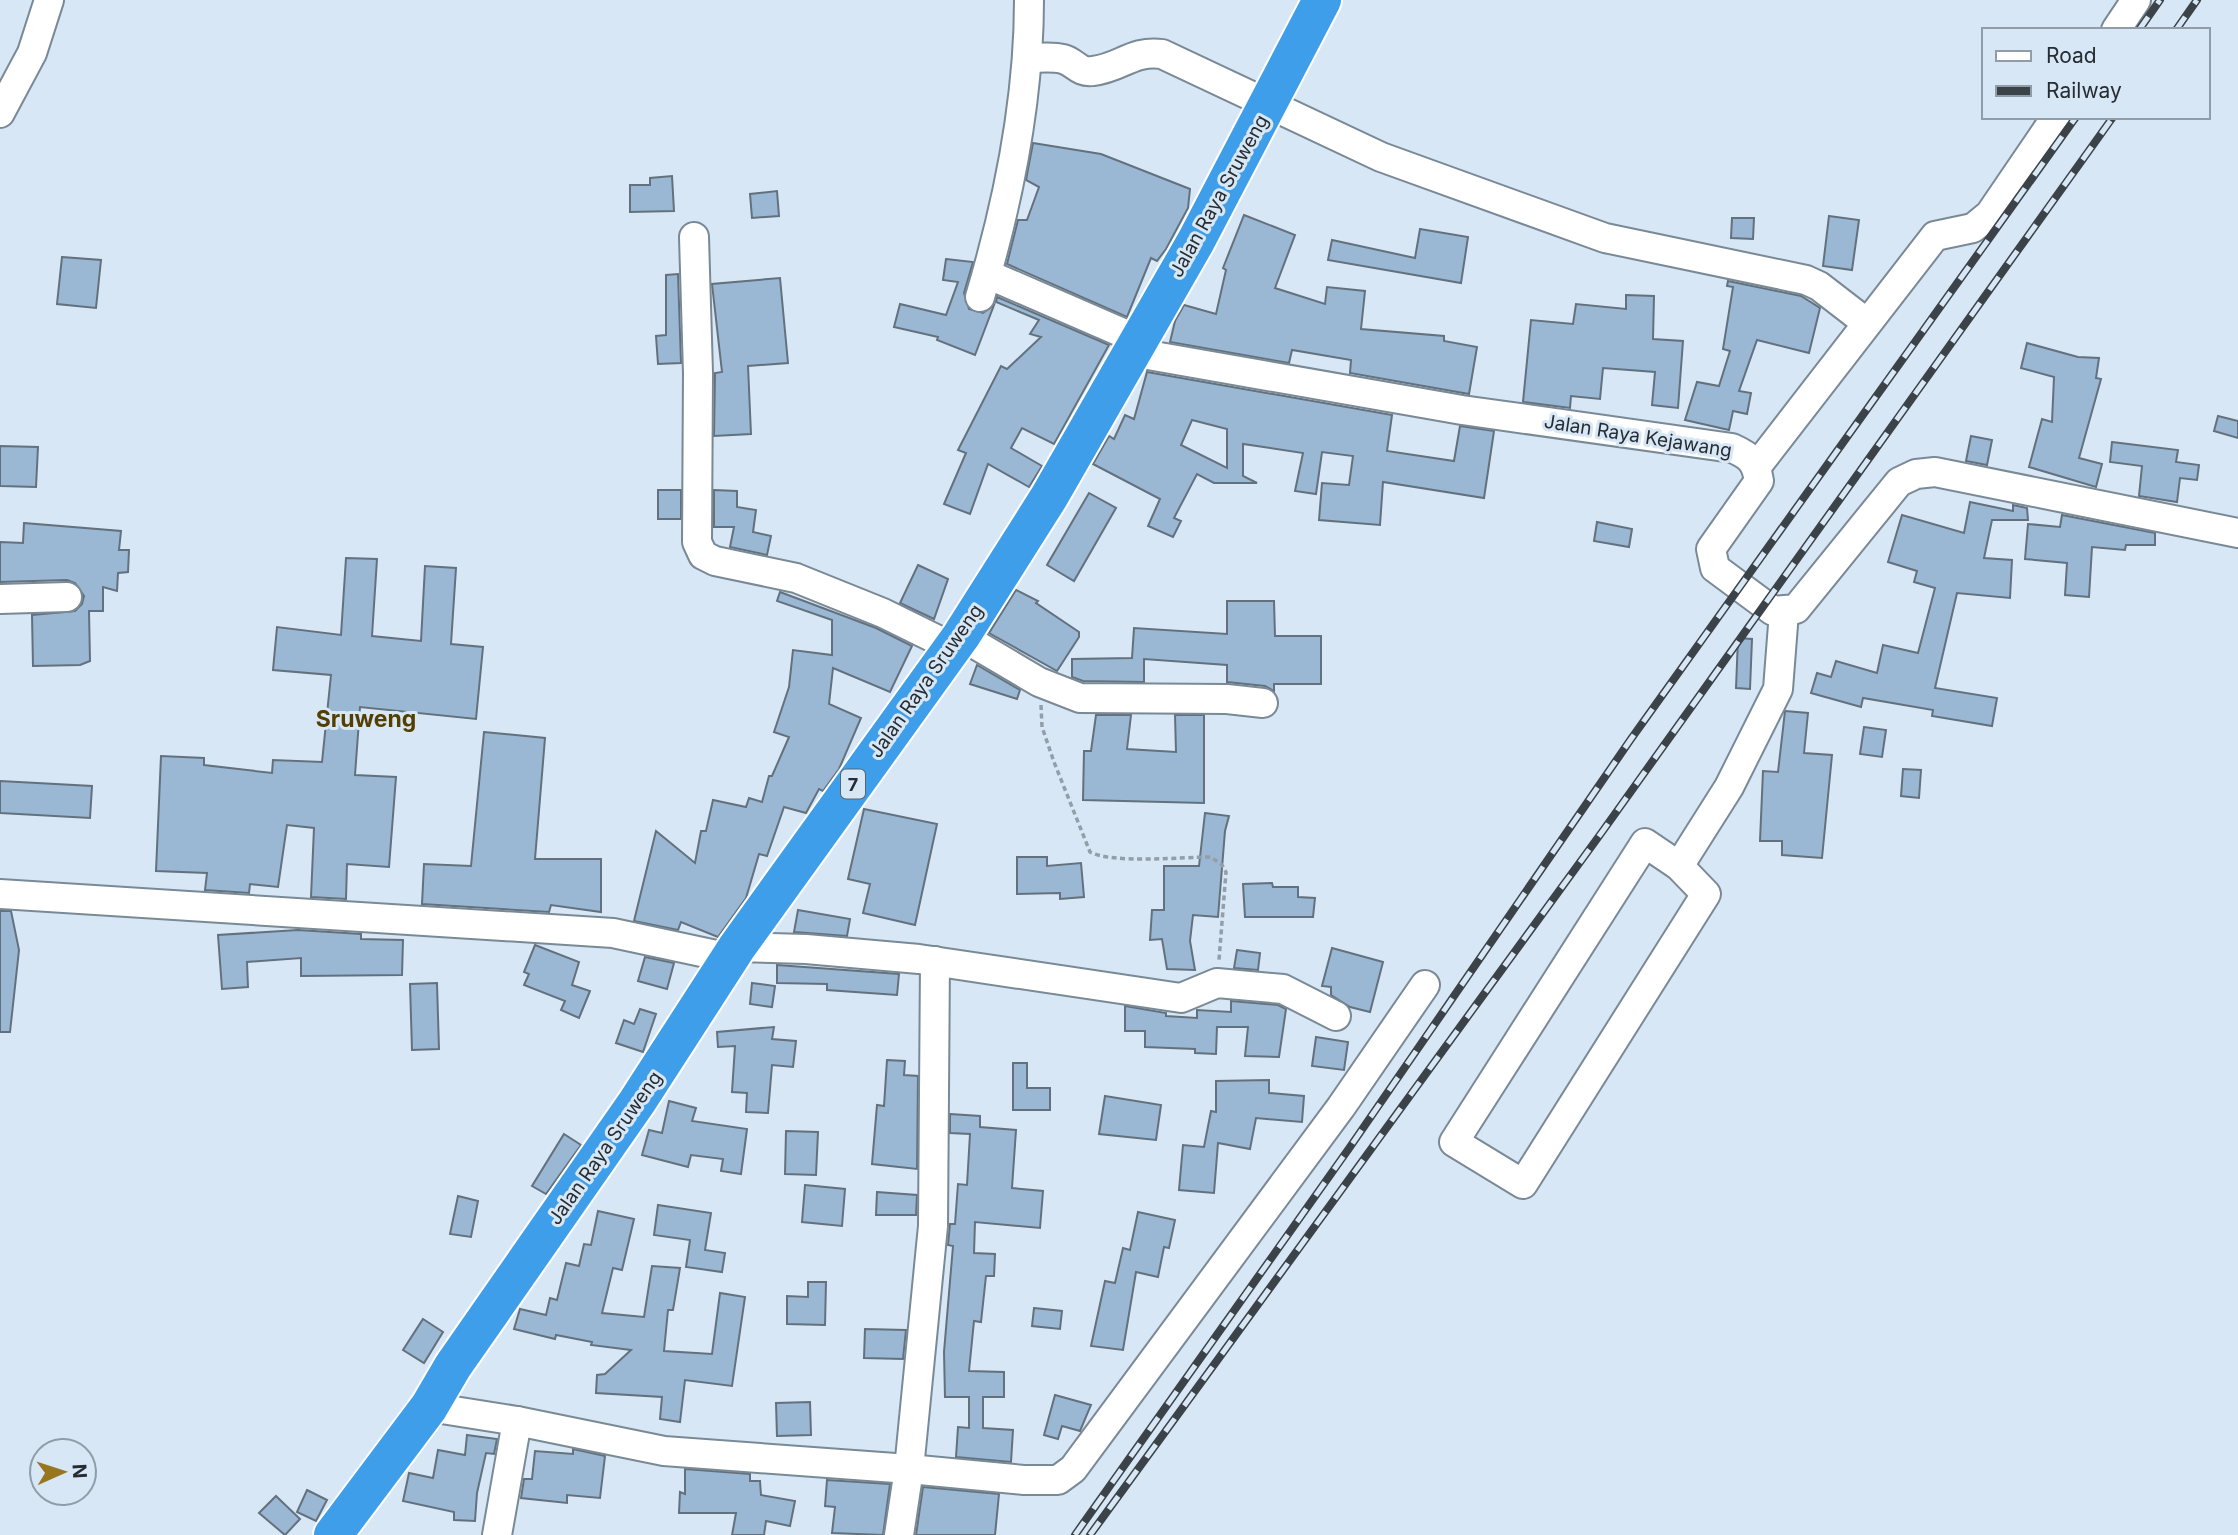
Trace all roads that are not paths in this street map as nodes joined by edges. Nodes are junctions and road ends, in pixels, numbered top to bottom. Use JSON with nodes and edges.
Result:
{"nodes":[{"id":1,"x":49,"y":0,"type":"edge"},
{"id":2,"x":1029,"y":0,"type":"edge"},
{"id":3,"x":1322,"y":0,"type":"edge"},
{"id":4,"x":2136,"y":0,"type":"edge"},
{"id":5,"x":2117,"y":28,"type":"edge"},
{"id":6,"x":1029,"y":58,"type":"junction"},
{"id":7,"x":1268,"y":106,"type":"junction"},
{"id":8,"x":0,"y":113,"type":"edge"},
{"id":9,"x":2055,"y":119,"type":"edge"},
{"id":10,"x":694,"y":237,"type":"dead end"},
{"id":11,"x":1867,"y":323,"type":"junction"},
{"id":12,"x":1135,"y":346,"type":"junction"},
{"id":13,"x":1757,"y":466,"type":"junction"},
{"id":14,"x":2238,"y":533,"type":"edge"},
{"id":15,"x":67,"y":597,"type":"dead end"},
{"id":16,"x":0,"y":599,"type":"edge"},
{"id":17,"x":1784,"y":612,"type":"junction"},
{"id":18,"x":956,"y":641,"type":"junction"},
{"id":19,"x":1263,"y":703,"type":"dead end"},
{"id":20,"x":1679,"y":866,"type":"junction"},
{"id":21,"x":0,"y":894,"type":"edge"},
{"id":22,"x":734,"y":953,"type":"junction"},
{"id":23,"x":935,"y":961,"type":"junction"},
{"id":24,"x":1425,"y":985,"type":"dead end"},
{"id":25,"x":1336,"y":1016,"type":"dead end"},
{"id":26,"x":429,"y":1407,"type":"junction"},
{"id":27,"x":517,"y":1421,"type":"junction"},
{"id":28,"x":909,"y":1469,"type":"junction"},
{"id":29,"x":333,"y":1535,"type":"edge"},
{"id":30,"x":497,"y":1535,"type":"edge"},
{"id":31,"x":899,"y":1535,"type":"edge"}],
"edges":[{"from":1,"to":8,"type":"street"},
{"from":2,"to":6,"type":"street"},
{"from":3,"to":7,"type":"highway","name":"Jalan Raya Sruweng","number":"7"},
{"from":4,"to":5,"type":"street"},
{"from":6,"to":7,"type":"street"},
{"from":6,"to":12,"type":"street","name":"Jalan Raya Kejawang"},
{"from":7,"to":11,"type":"street"},
{"from":7,"to":12,"type":"highway","name":"Jalan Raya Sruweng","number":"7"},
{"from":9,"to":11,"type":"street"},
{"from":10,"to":18,"type":"street"},
{"from":11,"to":13,"type":"street"},
{"from":12,"to":13,"type":"street","name":"Jalan Raya Kejawang"},
{"from":12,"to":18,"type":"highway","name":"Jalan Raya Sruweng","number":"7"},
{"from":13,"to":17,"type":"street","name":"Jalan Raya Kejawang"},
{"from":14,"to":17,"type":"street"},
{"from":15,"to":16,"type":"street"},
{"from":17,"to":20,"type":"street"},
{"from":18,"to":19,"type":"street"},
{"from":18,"to":22,"type":"highway","name":"Jalan Raya Sruweng","number":"7"},
{"from":20,"to":20,"type":"street"},
{"from":21,"to":22,"type":"street"},
{"from":22,"to":23,"type":"street"},
{"from":22,"to":26,"type":"highway","name":"Jalan Raya Sruweng","number":"7"},
{"from":23,"to":25,"type":"street"},
{"from":23,"to":28,"type":"street"},
{"from":24,"to":28,"type":"street"},
{"from":26,"to":27,"type":"street"},
{"from":26,"to":29,"type":"highway","name":"Jalan Raya Sruweng","number":"7"},
{"from":27,"to":28,"type":"street"},
{"from":27,"to":30,"type":"street"},
{"from":28,"to":31,"type":"street"}]}
